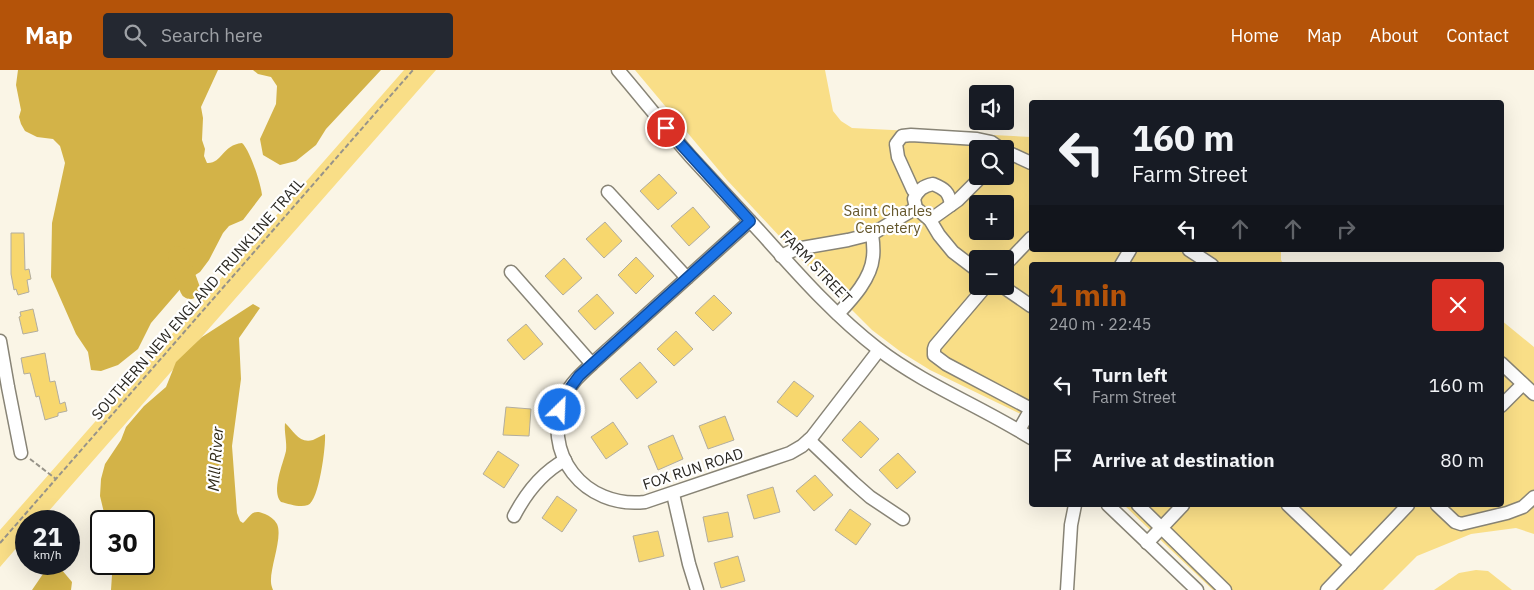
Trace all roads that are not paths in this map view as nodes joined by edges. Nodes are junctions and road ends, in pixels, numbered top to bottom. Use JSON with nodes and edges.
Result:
{"nodes":[{"id":1,"x":618,"y":70,"type":"edge"},
{"id":2,"x":982,"y":140,"type":"edge"},
{"id":3,"x":1014,"y":155,"type":"edge"},
{"id":4,"x":1029,"y":162,"type":"edge"},
{"id":5,"x":972,"y":185,"type":"edge"},
{"id":6,"x":608,"y":192,"type":"dead end"},
{"id":7,"x":917,"y":193,"type":"junction"},
{"id":8,"x":951,"y":204,"type":"junction"},
{"id":9,"x":916,"y":208,"type":"junction"},
{"id":10,"x":930,"y":220,"type":"junction"},
{"id":11,"x":750,"y":221,"type":"junction"},
{"id":12,"x":872,"y":234,"type":"junction"},
{"id":13,"x":1029,"y":240,"type":"edge"},
{"id":14,"x":1192,"y":252,"type":"edge"},
{"id":15,"x":781,"y":256,"type":"junction"},
{"id":16,"x":1014,"y":256,"type":"edge"},
{"id":17,"x":1207,"y":262,"type":"edge"},
{"id":18,"x":969,"y":264,"type":"edge"},
{"id":19,"x":511,"y":272,"type":"dead end"},
{"id":20,"x":687,"y":278,"type":"junction"},
{"id":21,"x":1014,"y":294,"type":"edge"},
{"id":22,"x":978,"y":295,"type":"edge"},
{"id":23,"x":1029,"y":305,"type":"edge"},
{"id":24,"x":838,"y":314,"type":"junction"},
{"id":25,"x":0,"y":341,"type":"edge"},
{"id":26,"x":879,"y":350,"type":"junction"},
{"id":27,"x":592,"y":364,"type":"junction"},
{"id":28,"x":1504,"y":367,"type":"edge"},
{"id":29,"x":1523,"y":384,"type":"junction"},
{"id":30,"x":1534,"y":394,"type":"edge"},
{"id":31,"x":1504,"y":403,"type":"edge"},
{"id":32,"x":1029,"y":408,"type":"edge"},
{"id":33,"x":1029,"y":412,"type":"edge"},
{"id":34,"x":1019,"y":430,"type":"junction"},
{"id":35,"x":1029,"y":437,"type":"edge"},
{"id":36,"x":809,"y":440,"type":"junction"},
{"id":37,"x":21,"y":453,"type":"road end"},
{"id":38,"x":565,"y":460,"type":"junction"},
{"id":39,"x":673,"y":494,"type":"junction"},
{"id":40,"x":1534,"y":497,"type":"edge"},
{"id":41,"x":1075,"y":507,"type":"edge"},
{"id":42,"x":1110,"y":507,"type":"edge"},
{"id":43,"x":1140,"y":507,"type":"edge"},
{"id":44,"x":1181,"y":507,"type":"edge"},
{"id":45,"x":1290,"y":507,"type":"edge"},
{"id":46,"x":1406,"y":507,"type":"edge"},
{"id":47,"x":1439,"y":507,"type":"edge"},
{"id":48,"x":514,"y":516,"type":"dead end"},
{"id":49,"x":902,"y":519,"type":"dead end"},
{"id":50,"x":1160,"y":528,"type":"junction"},
{"id":51,"x":1147,"y":542,"type":"junction"},
{"id":52,"x":1351,"y":565,"type":"junction"},
{"id":53,"x":697,"y":590,"type":"edge"},
{"id":54,"x":1067,"y":590,"type":"edge"},
{"id":55,"x":1197,"y":590,"type":"edge"},
{"id":56,"x":1225,"y":590,"type":"edge"},
{"id":57,"x":1327,"y":590,"type":"edge"}],
"edges":[{"from":1,"to":11,"type":"street","name":"FARM STREET"},
{"from":2,"to":7,"type":"street"},
{"from":3,"to":4,"type":"street"},
{"from":5,"to":8,"type":"street"},
{"from":6,"to":20,"type":"street"},
{"from":7,"to":8,"type":"street"},
{"from":7,"to":9,"type":"street"},
{"from":8,"to":10,"type":"street"},
{"from":9,"to":10,"type":"street"},
{"from":9,"to":12,"type":"street"},
{"from":10,"to":18,"type":"street"},
{"from":11,"to":15,"type":"street","name":"FARM STREET"},
{"from":11,"to":20,"type":"street","name":"FOX RUN ROAD"},
{"from":12,"to":15,"type":"street"},
{"from":12,"to":24,"type":"street"},
{"from":13,"to":16,"type":"street"},
{"from":14,"to":17,"type":"street"},
{"from":15,"to":24,"type":"street","name":"FARM STREET"},
{"from":19,"to":27,"type":"street"},
{"from":20,"to":27,"type":"street","name":"FOX RUN ROAD"},
{"from":21,"to":23,"type":"street"},
{"from":22,"to":32,"type":"street"},
{"from":24,"to":26,"type":"street","name":"FARM STREET"},
{"from":25,"to":37,"type":"street"},
{"from":26,"to":34,"type":"street","name":"FARM STREET"},
{"from":26,"to":36,"type":"street","name":"FOX RUN ROAD"},
{"from":27,"to":38,"type":"street","name":"FOX RUN ROAD"},
{"from":28,"to":29,"type":"street"},
{"from":29,"to":30,"type":"street"},
{"from":29,"to":31,"type":"street"},
{"from":33,"to":34,"type":"street"},
{"from":34,"to":35,"type":"street","name":"FARM STREET"},
{"from":36,"to":39,"type":"street","name":"FOX RUN ROAD"},
{"from":36,"to":49,"type":"street"},
{"from":38,"to":39,"type":"street","name":"FOX RUN ROAD"},
{"from":38,"to":48,"type":"street"},
{"from":39,"to":53,"type":"street"},
{"from":40,"to":47,"type":"street"},
{"from":41,"to":54,"type":"street"},
{"from":42,"to":51,"type":"street"},
{"from":43,"to":50,"type":"street"},
{"from":44,"to":50,"type":"street"},
{"from":45,"to":52,"type":"street"},
{"from":46,"to":52,"type":"street"},
{"from":50,"to":51,"type":"street"},
{"from":50,"to":56,"type":"street"},
{"from":51,"to":55,"type":"street"},
{"from":52,"to":57,"type":"street"}]}
